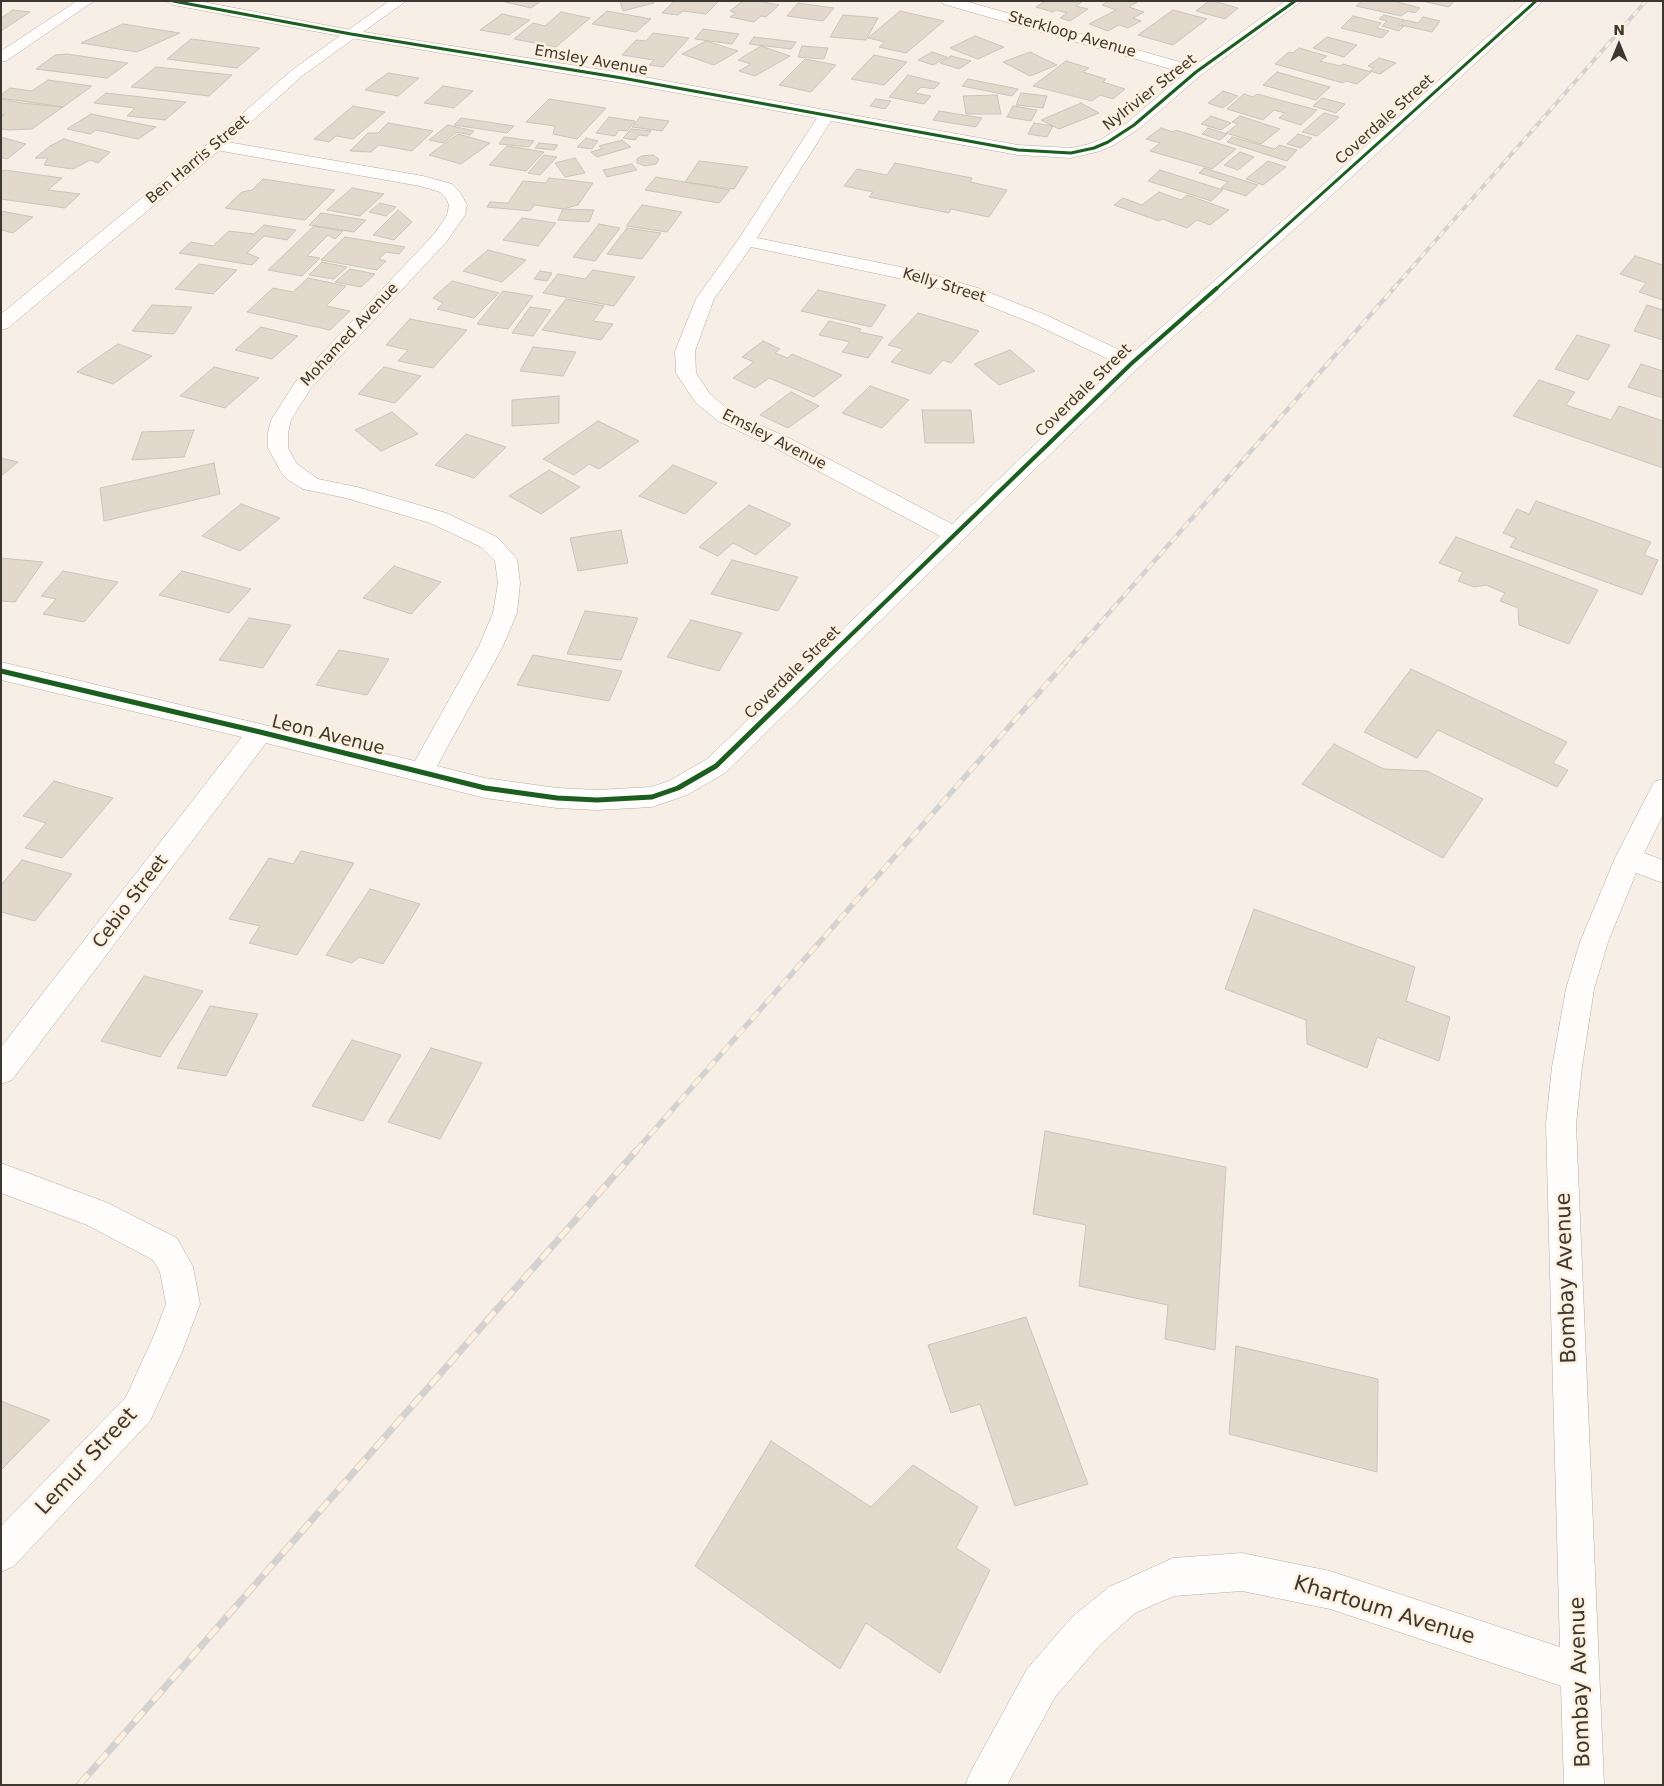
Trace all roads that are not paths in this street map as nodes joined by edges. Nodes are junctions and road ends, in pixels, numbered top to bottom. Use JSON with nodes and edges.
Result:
{"nodes":[{"id":1,"x":86,"y":1,"type":"edge"},
{"id":2,"x":173,"y":1,"type":"edge"},
{"id":3,"x":399,"y":1,"type":"edge"},
{"id":4,"x":948,"y":1,"type":"edge"},
{"id":5,"x":1294,"y":1,"type":"edge"},
{"id":6,"x":1536,"y":1,"type":"edge"},
{"id":7,"x":351,"y":34,"type":"junction"},
{"id":8,"x":1,"y":58,"type":"edge"},
{"id":9,"x":1196,"y":72,"type":"junction"},
{"id":10,"x":826,"y":116,"type":"junction"},
{"id":11,"x":216,"y":145,"type":"junction"},
{"id":12,"x":746,"y":241,"type":"junction"},
{"id":13,"x":1,"y":324,"type":"edge"},
{"id":14,"x":1132,"y":363,"type":"junction"},
{"id":15,"x":953,"y":534,"type":"junction"},
{"id":16,"x":1,"y":672,"type":"edge"},
{"id":17,"x":260,"y":732,"type":"junction"},
{"id":18,"x":421,"y":773,"type":"junction"},
{"id":19,"x":1663,"y":789,"type":"edge"},
{"id":20,"x":652,"y":796,"type":"joint"},
{"id":21,"x":1628,"y":858,"type":"junction"},
{"id":22,"x":1663,"y":872,"type":"edge"},
{"id":23,"x":1,"y":1071,"type":"edge"},
{"id":24,"x":1,"y":1178,"type":"edge"},
{"id":25,"x":1,"y":1553,"type":"edge"},
{"id":26,"x":1580,"y":1673,"type":"junction"},
{"id":27,"x":985,"y":1785,"type":"edge"},
{"id":28,"x":1584,"y":1785,"type":"edge"}],
"edges":[{"from":1,"to":8,"type":"street"},
{"from":2,"to":7,"type":"street","name":"Emsley Avenue"},
{"from":3,"to":7,"type":"street","name":"Ben Harris Street"},
{"from":4,"to":9,"type":"street","name":"Sterkloop Avenue"},
{"from":5,"to":9,"type":"street","name":"Nylrivier Street"},
{"from":6,"to":14,"type":"street","name":"Coverdale Street"},
{"from":7,"to":10,"type":"street","name":"Emsley Avenue"},
{"from":7,"to":11,"type":"street","name":"Ben Harris Street"},
{"from":9,"to":10,"type":"street","name":"Nylrivier Street"},
{"from":10,"to":12,"type":"street","name":"Emsley Avenue"},
{"from":11,"to":13,"type":"street","name":"Ben Harris Street"},
{"from":11,"to":18,"type":"street","name":"Mohamed Avenue"},
{"from":12,"to":14,"type":"street","name":"Kelly Street"},
{"from":12,"to":15,"type":"street","name":"Emsley Avenue"},
{"from":14,"to":15,"type":"street","name":"Coverdale Street"},
{"from":15,"to":20,"type":"street","name":"Coverdale Street"},
{"from":16,"to":17,"type":"street","name":"Leon Avenue"},
{"from":17,"to":18,"type":"street","name":"Leon Avenue"},
{"from":17,"to":23,"type":"street","name":"Cebio Street"},
{"from":18,"to":20,"type":"street","name":"Leon Avenue"},
{"from":19,"to":21,"type":"street","name":"Bombay Avenue"},
{"from":21,"to":22,"type":"street"},
{"from":21,"to":26,"type":"street","name":"Bombay Avenue"},
{"from":24,"to":25,"type":"street","name":"Lemur Street"},
{"from":26,"to":27,"type":"street","name":"Khartoum Avenue"},
{"from":26,"to":28,"type":"street","name":"Bombay Avenue"}]}
